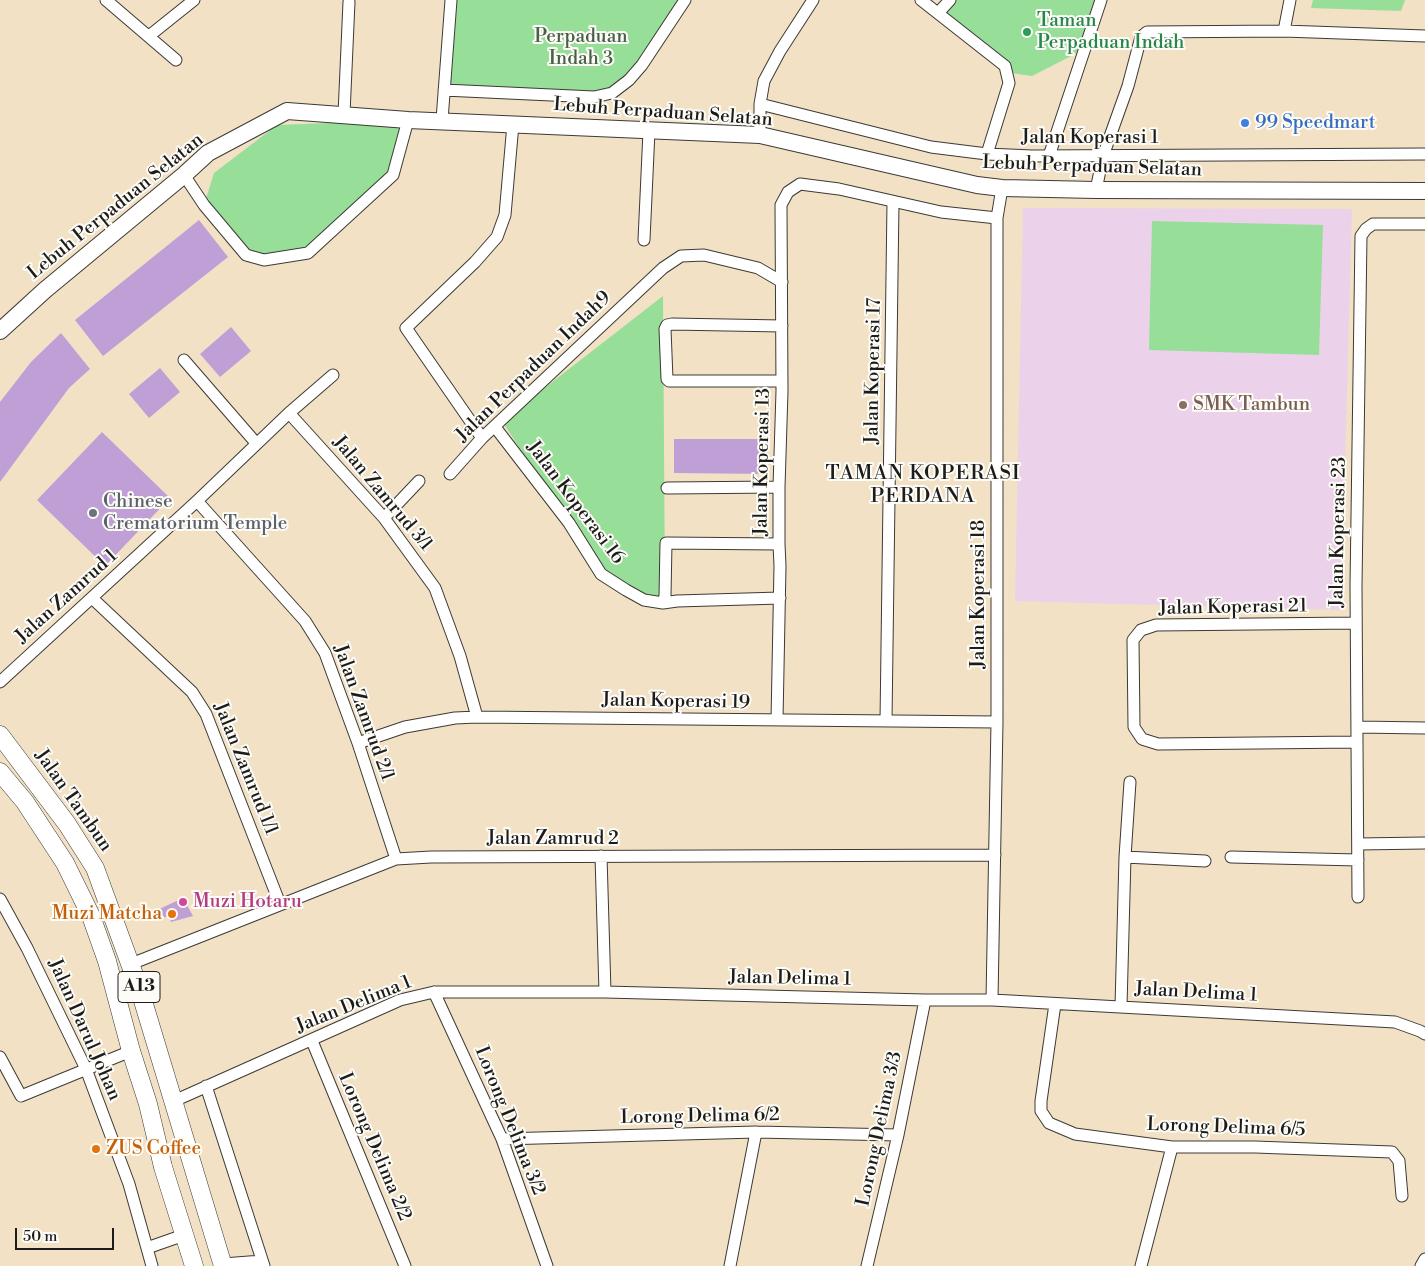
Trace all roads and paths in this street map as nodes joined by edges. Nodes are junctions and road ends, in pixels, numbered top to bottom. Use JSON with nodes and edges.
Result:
{"nodes":[{"id":1,"x":106,"y":0,"type":"edge"},
{"id":2,"x":194,"y":0,"type":"edge"},
{"id":3,"x":451,"y":0,"type":"edge"},
{"id":4,"x":685,"y":0,"type":"edge"},
{"id":5,"x":812,"y":0,"type":"edge"},
{"id":6,"x":922,"y":0,"type":"edge"},
{"id":7,"x":950,"y":0,"type":"edge"},
{"id":8,"x":1101,"y":0,"type":"edge"},
{"id":9,"x":1290,"y":0,"type":"edge"},
{"id":10,"x":349,"y":2,"type":"dead end"},
{"id":11,"x":938,"y":13,"type":"junction"},
{"id":12,"x":1284,"y":31,"type":"junction"},
{"id":13,"x":149,"y":36,"type":"junction"},
{"id":14,"x":1425,"y":36,"type":"edge"},
{"id":15,"x":176,"y":60,"type":"dead end"},
{"id":16,"x":444,"y":90,"type":"junction"},
{"id":17,"x":760,"y":104,"type":"junction"},
{"id":18,"x":344,"y":114,"type":"junction"},
{"id":19,"x":408,"y":120,"type":"junction"},
{"id":20,"x":442,"y":120,"type":"junction"},
{"id":21,"x":513,"y":124,"type":"junction"},
{"id":22,"x":649,"y":131,"type":"junction"},
{"id":23,"x":760,"y":135,"type":"junction"},
{"id":24,"x":987,"y":154,"type":"junction"},
{"id":25,"x":1425,"y":154,"type":"edge"},
{"id":26,"x":1048,"y":156,"type":"junction"},
{"id":27,"x":1103,"y":156,"type":"junction"},
{"id":28,"x":184,"y":175,"type":"junction"},
{"id":29,"x":1002,"y":188,"type":"junction"},
{"id":30,"x":1096,"y":190,"type":"junction"},
{"id":31,"x":1425,"y":191,"type":"edge"},
{"id":32,"x":893,"y":202,"type":"junction"},
{"id":33,"x":997,"y":218,"type":"junction"},
{"id":34,"x":1425,"y":224,"type":"edge"},
{"id":35,"x":644,"y":240,"type":"dead end"},
{"id":36,"x":782,"y":282,"type":"junction"},
{"id":37,"x":782,"y":326,"type":"junction"},
{"id":38,"x":0,"y":331,"type":"edge"},
{"id":39,"x":184,"y":360,"type":"dead end"},
{"id":40,"x":333,"y":375,"type":"dead end"},
{"id":41,"x":781,"y":381,"type":"junction"},
{"id":42,"x":289,"y":413,"type":"junction"},
{"id":43,"x":495,"y":427,"type":"junction"},
{"id":44,"x":482,"y":438,"type":"junction"},
{"id":45,"x":256,"y":443,"type":"junction"},
{"id":46,"x":450,"y":474,"type":"dead end"},
{"id":47,"x":419,"y":481,"type":"dead end"},
{"id":48,"x":779,"y":487,"type":"junction"},
{"id":49,"x":667,"y":488,"type":"dead end"},
{"id":50,"x":197,"y":501,"type":"junction"},
{"id":51,"x":384,"y":518,"type":"junction"},
{"id":52,"x":779,"y":544,"type":"junction"},
{"id":53,"x":92,"y":598,"type":"junction"},
{"id":54,"x":780,"y":598,"type":"junction"},
{"id":55,"x":663,"y":603,"type":"junction"},
{"id":56,"x":1356,"y":623,"type":"junction"},
{"id":57,"x":0,"y":682,"type":"edge"},
{"id":58,"x":477,"y":717,"type":"junction"},
{"id":59,"x":777,"y":720,"type":"junction"},
{"id":60,"x":886,"y":721,"type":"junction"},
{"id":61,"x":997,"y":722,"type":"junction"},
{"id":62,"x":1357,"y":727,"type":"junction"},
{"id":63,"x":1425,"y":728,"type":"edge"},
{"id":64,"x":0,"y":735,"type":"edge"},
{"id":65,"x":1357,"y":742,"type":"junction"},
{"id":66,"x":358,"y":743,"type":"junction"},
{"id":67,"x":0,"y":772,"type":"edge"},
{"id":68,"x":1130,"y":782,"type":"dead end"},
{"id":69,"x":1425,"y":843,"type":"edge"},
{"id":70,"x":1358,"y":844,"type":"junction"},
{"id":71,"x":995,"y":855,"type":"junction"},
{"id":72,"x":601,"y":856,"type":"junction"},
{"id":73,"x":1125,"y":857,"type":"junction"},
{"id":74,"x":1232,"y":857,"type":"dead end"},
{"id":75,"x":396,"y":858,"type":"junction"},
{"id":76,"x":1358,"y":860,"type":"junction"},
{"id":77,"x":1205,"y":861,"type":"dead end"},
{"id":78,"x":1358,"y":897,"type":"dead end"},
{"id":79,"x":0,"y":899,"type":"edge"},
{"id":80,"x":280,"y":904,"type":"junction"},
{"id":81,"x":131,"y":964,"type":"junction"},
{"id":82,"x":434,"y":992,"type":"junction"},
{"id":83,"x":605,"y":992,"type":"junction"},
{"id":84,"x":925,"y":1000,"type":"junction"},
{"id":85,"x":992,"y":1000,"type":"junction"},
{"id":86,"x":1055,"y":1004,"type":"junction"},
{"id":87,"x":1121,"y":1006,"type":"junction"},
{"id":88,"x":1425,"y":1034,"type":"edge"},
{"id":89,"x":312,"y":1041,"type":"junction"},
{"id":90,"x":131,"y":1051,"type":"junction"},
{"id":91,"x":0,"y":1057,"type":"edge"},
{"id":92,"x":86,"y":1069,"type":"junction"},
{"id":93,"x":206,"y":1086,"type":"junction"},
{"id":94,"x":174,"y":1101,"type":"junction"},
{"id":95,"x":756,"y":1132,"type":"junction"},
{"id":96,"x":898,"y":1135,"type":"junction"},
{"id":97,"x":502,"y":1139,"type":"junction"},
{"id":98,"x":1172,"y":1148,"type":"junction"},
{"id":99,"x":1402,"y":1196,"type":"dead end"},
{"id":100,"x":184,"y":1235,"type":"junction"},
{"id":101,"x":147,"y":1248,"type":"junction"},
{"id":102,"x":1425,"y":1259,"type":"edge"},
{"id":103,"x":263,"y":1263,"type":"edge"},
{"id":104,"x":223,"y":1265,"type":"edge"},
{"id":105,"x":152,"y":1266,"type":"edge"},
{"id":106,"x":194,"y":1266,"type":"edge"},
{"id":107,"x":405,"y":1266,"type":"edge"},
{"id":108,"x":547,"y":1266,"type":"edge"},
{"id":109,"x":730,"y":1266,"type":"edge"},
{"id":110,"x":866,"y":1266,"type":"edge"},
{"id":111,"x":1141,"y":1266,"type":"edge"},
{"id":112,"x":1421,"y":1266,"type":"edge"}],
"edges":[{"from":1,"to":13,"type":"street"},
{"from":2,"to":13,"type":"street"},
{"from":3,"to":16,"type":"street"},
{"from":4,"to":16,"type":"street"},
{"from":5,"to":17,"type":"street"},
{"from":6,"to":11,"type":"street"},
{"from":7,"to":11,"type":"street"},
{"from":8,"to":26,"type":"street"},
{"from":9,"to":12,"type":"street"},
{"from":10,"to":18,"type":"street"},
{"from":11,"to":24,"type":"street"},
{"from":12,"to":14,"type":"street"},
{"from":12,"to":27,"type":"street"},
{"from":13,"to":15,"type":"street"},
{"from":16,"to":20,"type":"street"},
{"from":17,"to":23,"type":"street"},
{"from":17,"to":24,"type":"street","name":"Jalan Koperasi 1"},
{"from":18,"to":19,"type":"street","name":"Lebuh Perpaduan Selatan"},
{"from":18,"to":28,"type":"street","name":"Lebuh Perpaduan Selatan"},
{"from":19,"to":20,"type":"street","name":"Lebuh Perpaduan Selatan"},
{"from":19,"to":28,"type":"street"},
{"from":20,"to":21,"type":"street","name":"Lebuh Perpaduan Selatan"},
{"from":21,"to":22,"type":"street","name":"Lebuh Perpaduan Selatan"},
{"from":21,"to":44,"type":"street"},
{"from":22,"to":23,"type":"street","name":"Lebuh Perpaduan Selatan"},
{"from":22,"to":35,"type":"street"},
{"from":23,"to":29,"type":"street","name":"Lebuh Perpaduan Selatan"},
{"from":24,"to":26,"type":"street","name":"Jalan Koperasi 1"},
{"from":25,"to":27,"type":"street","name":"Jalan Koperasi 1"},
{"from":26,"to":27,"type":"street","name":"Jalan Koperasi 1"},
{"from":27,"to":30,"type":"street"},
{"from":28,"to":38,"type":"street","name":"Lebuh Perpaduan Selatan"},
{"from":29,"to":30,"type":"street","name":"Lebuh Perpaduan Selatan"},
{"from":29,"to":33,"type":"street","name":"Jalan Koperasi 18"},
{"from":30,"to":31,"type":"street","name":"Lebuh Perpaduan Selatan"},
{"from":32,"to":33,"type":"street"},
{"from":32,"to":36,"type":"street","name":"Jalan Koperasi 13"},
{"from":32,"to":60,"type":"street","name":"Jalan Koperasi 17"},
{"from":33,"to":61,"type":"street","name":"Jalan Koperasi 18"},
{"from":34,"to":56,"type":"street","name":"Jalan Koperasi 23"},
{"from":36,"to":37,"type":"street","name":"Jalan Koperasi 13"},
{"from":36,"to":43,"type":"street","name":"Jalan Perpaduan Indah9"},
{"from":37,"to":41,"type":"street","name":"Jalan Koperasi 13"},
{"from":37,"to":41,"type":"street"},
{"from":39,"to":45,"type":"street"},
{"from":40,"to":42,"type":"street","name":"Jalan Zamrud 1"},
{"from":41,"to":48,"type":"street","name":"Jalan Koperasi 13"},
{"from":42,"to":45,"type":"street","name":"Jalan Zamrud 1"},
{"from":42,"to":51,"type":"street","name":"Jalan Zamrud 3/1"},
{"from":43,"to":44,"type":"street","name":"Jalan Perpaduan Indah9"},
{"from":43,"to":55,"type":"street","name":"Jalan Koperasi 16"},
{"from":44,"to":46,"type":"street","name":"Jalan Perpaduan Indah9"},
{"from":45,"to":50,"type":"street","name":"Jalan Zamrud 1"},
{"from":47,"to":51,"type":"street"},
{"from":48,"to":49,"type":"street"},
{"from":48,"to":52,"type":"street","name":"Jalan Koperasi 13"},
{"from":50,"to":53,"type":"street","name":"Jalan Zamrud 1"},
{"from":50,"to":66,"type":"street","name":"Jalan Zamrud 2/1"},
{"from":51,"to":58,"type":"street","name":"Jalan Zamrud 3/1"},
{"from":52,"to":54,"type":"street","name":"Jalan Koperasi 13"},
{"from":52,"to":55,"type":"street"},
{"from":53,"to":57,"type":"street","name":"Jalan Zamrud 1"},
{"from":53,"to":80,"type":"street","name":"Jalan Zamrud 1/1"},
{"from":54,"to":55,"type":"street","name":"Jalan Koperasi 16"},
{"from":54,"to":59,"type":"street","name":"Jalan Koperasi 13"},
{"from":56,"to":62,"type":"street","name":"Jalan Koperasi 23"},
{"from":56,"to":65,"type":"street","name":"Jalan Koperasi 21"},
{"from":58,"to":59,"type":"street","name":"Jalan Koperasi 19"},
{"from":58,"to":66,"type":"street","name":"Jalan Koperasi 19"},
{"from":59,"to":60,"type":"street","name":"Jalan Koperasi 19"},
{"from":60,"to":61,"type":"street","name":"Jalan Koperasi 19"},
{"from":61,"to":71,"type":"street","name":"Jalan Koperasi 18"},
{"from":62,"to":63,"type":"street"},
{"from":62,"to":65,"type":"street","name":"Jalan Koperasi 23"},
{"from":64,"to":81,"type":"main road","name":"Jalan Tambun","number":"A13"},
{"from":65,"to":70,"type":"street","name":"Jalan Koperasi 23"},
{"from":66,"to":75,"type":"street","name":"Jalan Zamrud 2/1"},
{"from":67,"to":90,"type":"main road","name":"Jalan Tambun","number":"A13"},
{"from":68,"to":73,"type":"street"},
{"from":69,"to":70,"type":"street"},
{"from":70,"to":76,"type":"street","name":"Jalan Koperasi 23"},
{"from":71,"to":72,"type":"street","name":"Jalan Zamrud 2"},
{"from":71,"to":85,"type":"street","name":"Jalan Koperasi 18"},
{"from":72,"to":75,"type":"street","name":"Jalan Zamrud 2"},
{"from":72,"to":83,"type":"street"},
{"from":73,"to":77,"type":"street"},
{"from":73,"to":87,"type":"street"},
{"from":74,"to":76,"type":"street"},
{"from":75,"to":80,"type":"street","name":"Jalan Zamrud 2"},
{"from":76,"to":78,"type":"street","name":"Jalan Koperasi 23"},
{"from":79,"to":92,"type":"street","name":"Jalan Darul Johan"},
{"from":80,"to":81,"type":"street","name":"Jalan Zamrud 2"},
{"from":81,"to":94,"type":"main road","name":"Jalan Tambun","number":"A13"},
{"from":82,"to":83,"type":"street","name":"Jalan Delima 1"},
{"from":82,"to":89,"type":"street","name":"Jalan Delima 1"},
{"from":82,"to":97,"type":"street","name":"Lorong Delima 3/2"},
{"from":83,"to":84,"type":"street","name":"Jalan Delima 1"},
{"from":84,"to":85,"type":"street","name":"Jalan Delima 1"},
{"from":84,"to":96,"type":"street","name":"Lorong Delima 3/3"},
{"from":85,"to":86,"type":"street","name":"Jalan Delima 1"},
{"from":86,"to":87,"type":"street","name":"Jalan Delima 1"},
{"from":86,"to":98,"type":"street","name":"Lorong Delima 6/5"},
{"from":87,"to":88,"type":"street","name":"Jalan Delima 1"},
{"from":89,"to":93,"type":"street","name":"Jalan Delima 1"},
{"from":89,"to":107,"type":"street","name":"Lorong Delima 2/2"},
{"from":90,"to":92,"type":"street"},
{"from":90,"to":100,"type":"main road","name":"Jalan Tambun","number":"A13"},
{"from":91,"to":92,"type":"street"},
{"from":92,"to":101,"type":"street","name":"Jalan Darul Johan"},
{"from":93,"to":94,"type":"street","name":"Jalan Delima 1"},
{"from":93,"to":103,"type":"street"},
{"from":94,"to":104,"type":"main road","name":"Jalan Tambun","number":"A13"},
{"from":95,"to":96,"type":"street","name":"Lorong Delima 6/2"},
{"from":95,"to":97,"type":"street","name":"Lorong Delima 6/2"},
{"from":95,"to":109,"type":"street"},
{"from":96,"to":110,"type":"street","name":"Lorong Delima 3/3"},
{"from":97,"to":108,"type":"street","name":"Lorong Delima 3/2"},
{"from":98,"to":99,"type":"street","name":"Lorong Delima 6/5"},
{"from":98,"to":111,"type":"street"},
{"from":100,"to":101,"type":"street"},
{"from":100,"to":106,"type":"main road","name":"Jalan Tambun","number":"A13"},
{"from":101,"to":105,"type":"street","name":"Jalan Darul Johan"},
{"from":102,"to":112,"type":"street"},
{"from":103,"to":104,"type":"street"}]}
